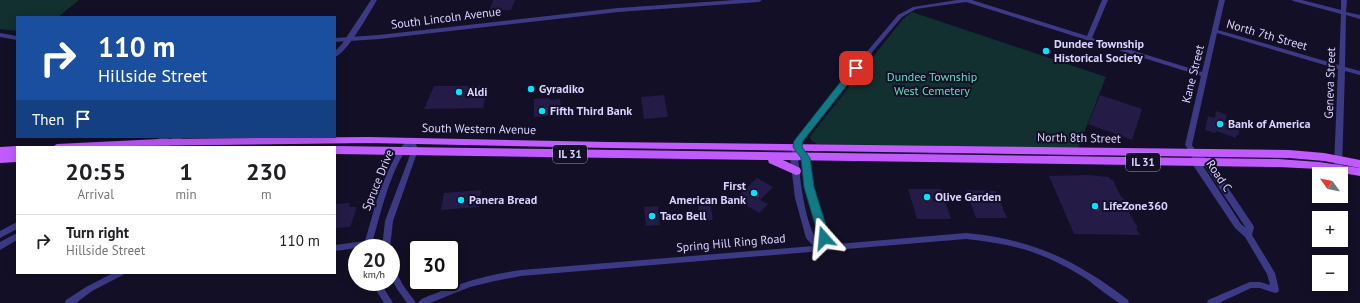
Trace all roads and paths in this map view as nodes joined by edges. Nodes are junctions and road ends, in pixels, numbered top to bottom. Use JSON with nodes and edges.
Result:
{"nodes":[{"id":1,"x":374,"y":0,"type":"edge"},
{"id":2,"x":759,"y":0,"type":"edge"},
{"id":3,"x":967,"y":0,"type":"edge"},
{"id":4,"x":1105,"y":0,"type":"edge"},
{"id":5,"x":1222,"y":0,"type":"edge"},
{"id":6,"x":1295,"y":0,"type":"edge"},
{"id":7,"x":1344,"y":0,"type":"edge"},
{"id":8,"x":1344,"y":13,"type":"junction"},
{"id":9,"x":1360,"y":17,"type":"edge"},
{"id":10,"x":1215,"y":31,"type":"junction"},
{"id":11,"x":0,"y":35,"type":"edge"},
{"id":12,"x":16,"y":38,"type":"edge"},
{"id":13,"x":349,"y":39,"type":"junction"},
{"id":14,"x":1088,"y":39,"type":"junction"},
{"id":15,"x":336,"y":40,"type":"edge"},
{"id":16,"x":336,"y":54,"type":"edge"},
{"id":17,"x":1341,"y":67,"type":"junction"},
{"id":18,"x":1360,"y":73,"type":"edge"},
{"id":19,"x":1204,"y":75,"type":"junction"},
{"id":20,"x":177,"y":138,"type":"edge"},
{"id":21,"x":216,"y":139,"type":"edge"},
{"id":22,"x":412,"y":140,"type":"junction"},
{"id":23,"x":165,"y":142,"type":"edge"},
{"id":24,"x":79,"y":146,"type":"edge"},
{"id":25,"x":152,"y":146,"type":"edge"},
{"id":26,"x":798,"y":147,"type":"junction"},
{"id":27,"x":16,"y":150,"type":"edge"},
{"id":28,"x":336,"y":150,"type":"edge"},
{"id":29,"x":402,"y":150,"type":"junction"},
{"id":30,"x":416,"y":150,"type":"junction"},
{"id":31,"x":0,"y":151,"type":"edge"},
{"id":32,"x":1044,"y":151,"type":"junction"},
{"id":33,"x":1193,"y":152,"type":"junction"},
{"id":34,"x":763,"y":157,"type":"junction"},
{"id":35,"x":794,"y":157,"type":"junction"},
{"id":36,"x":16,"y":158,"type":"edge"},
{"id":37,"x":806,"y":158,"type":"junction"},
{"id":38,"x":0,"y":159,"type":"edge"},
{"id":39,"x":1049,"y":160,"type":"junction"},
{"id":40,"x":1196,"y":163,"type":"junction"},
{"id":41,"x":1208,"y":163,"type":"junction"},
{"id":42,"x":1338,"y":163,"type":"junction"},
{"id":43,"x":1360,"y":164,"type":"edge"},
{"id":44,"x":796,"y":171,"type":"junction"},
{"id":45,"x":1360,"y":172,"type":"edge"},
{"id":46,"x":16,"y":226,"type":"edge"},
{"id":47,"x":0,"y":235,"type":"edge"},
{"id":48,"x":1248,"y":235,"type":"junction"},
{"id":49,"x":16,"y":237,"type":"edge"},
{"id":50,"x":370,"y":239,"type":"edge"},
{"id":51,"x":387,"y":239,"type":"edge"},
{"id":52,"x":0,"y":246,"type":"edge"},
{"id":53,"x":348,"y":247,"type":"edge"},
{"id":54,"x":336,"y":248,"type":"edge"},
{"id":55,"x":820,"y":248,"type":"junction"},
{"id":56,"x":118,"y":274,"type":"edge"},
{"id":57,"x":400,"y":287,"type":"edge"},
{"id":58,"x":381,"y":291,"type":"edge"},
{"id":59,"x":69,"y":303,"type":"edge"},
{"id":60,"x":389,"y":303,"type":"edge"},
{"id":61,"x":412,"y":303,"type":"edge"},
{"id":62,"x":422,"y":303,"type":"edge"},
{"id":63,"x":1125,"y":303,"type":"edge"},
{"id":64,"x":1211,"y":303,"type":"edge"}],
"edges":[{"from":1,"to":13,"type":"street"},
{"from":2,"to":13,"type":"street","name":"South Lincoln Avenue"},
{"from":3,"to":14,"type":"street"},
{"from":3,"to":26,"type":"street"},
{"from":4,"to":14,"type":"street"},
{"from":5,"to":10,"type":"street","name":"Kane Street"},
{"from":6,"to":8,"type":"street"},
{"from":7,"to":8,"type":"street","name":"Geneva Street"},
{"from":8,"to":9,"type":"street"},
{"from":8,"to":17,"type":"street","name":"Geneva Street"},
{"from":10,"to":17,"type":"street","name":"North 7th Street"},
{"from":10,"to":19,"type":"street","name":"Kane Street"},
{"from":11,"to":12,"type":"street"},
{"from":13,"to":15,"type":"street","name":"South Lincoln Avenue"},
{"from":13,"to":16,"type":"street"},
{"from":14,"to":19,"type":"street"},
{"from":17,"to":18,"type":"street","name":"North 7th Street"},
{"from":17,"to":42,"type":"street","name":"Geneva Street"},
{"from":19,"to":33,"type":"street","name":"Kane Street"},
{"from":20,"to":23,"type":"street"},
{"from":21,"to":22,"type":"main road","name":"South Western Avenue"},
{"from":21,"to":23,"type":"main road","name":"South Western Avenue"},
{"from":22,"to":26,"type":"main road","name":"South Western Avenue"},
{"from":22,"to":29,"type":"street","name":"Spruce Drive"},
{"from":22,"to":30,"type":"street"},
{"from":23,"to":24,"type":"main road","name":"South Western Avenue"},
{"from":23,"to":25,"type":"street"},
{"from":26,"to":32,"type":"main road","name":"North 8th Street"},
{"from":26,"to":35,"type":"street"},
{"from":26,"to":37,"type":"street"},
{"from":27,"to":31,"type":"main road"},
{"from":28,"to":29,"type":"main road","name":"South Western Avenue","number":"IL 31"},
{"from":29,"to":30,"type":"main road","name":"South Western Avenue","number":"IL 31"},
{"from":29,"to":50,"type":"street","name":"Spruce Drive"},
{"from":30,"to":34,"type":"main road","name":"South Western Avenue","number":"IL 31"},
{"from":30,"to":51,"type":"street","name":"Spruce Drive"},
{"from":32,"to":33,"type":"main road","name":"North 8th Street"},
{"from":32,"to":39,"type":"main road"},
{"from":33,"to":40,"type":"street","name":"Road C"},
{"from":33,"to":41,"type":"street","name":"Road C"},
{"from":33,"to":42,"type":"main road","name":"North 8th Street"},
{"from":34,"to":35,"type":"main road","name":"South Western Avenue","number":"IL 31"},
{"from":34,"to":44,"type":"main road"},
{"from":35,"to":37,"type":"main road","name":"South Western Avenue","number":"IL 31"},
{"from":35,"to":44,"type":"street"},
{"from":36,"to":38,"type":"main road"},
{"from":37,"to":39,"type":"main road","name":"North 8th Street","number":"IL 31"},
{"from":37,"to":55,"type":"street"},
{"from":39,"to":40,"type":"main road","name":"North 8th Street","number":"IL 31"},
{"from":40,"to":41,"type":"main road","name":"North 8th Street","number":"IL 31"},
{"from":40,"to":48,"type":"street","name":"Road C"},
{"from":41,"to":42,"type":"main road","name":"North 8th Street","number":"IL 31"},
{"from":41,"to":48,"type":"street","name":"Road C"},
{"from":42,"to":43,"type":"main road","name":"North 8th Street"},
{"from":42,"to":45,"type":"main road","name":"North 8th Street","number":"IL 31"},
{"from":44,"to":55,"type":"street"},
{"from":46,"to":47,"type":"street"},
{"from":48,"to":64,"type":"street","name":"Road C"},
{"from":49,"to":52,"type":"street"},
{"from":53,"to":54,"type":"street"},
{"from":55,"to":62,"type":"street","name":"Spring Hill Ring Road"},
{"from":55,"to":63,"type":"street","name":"Spring Hill Ring Road"},
{"from":56,"to":59,"type":"street"},
{"from":57,"to":61,"type":"street"},
{"from":58,"to":60,"type":"street"}]}
